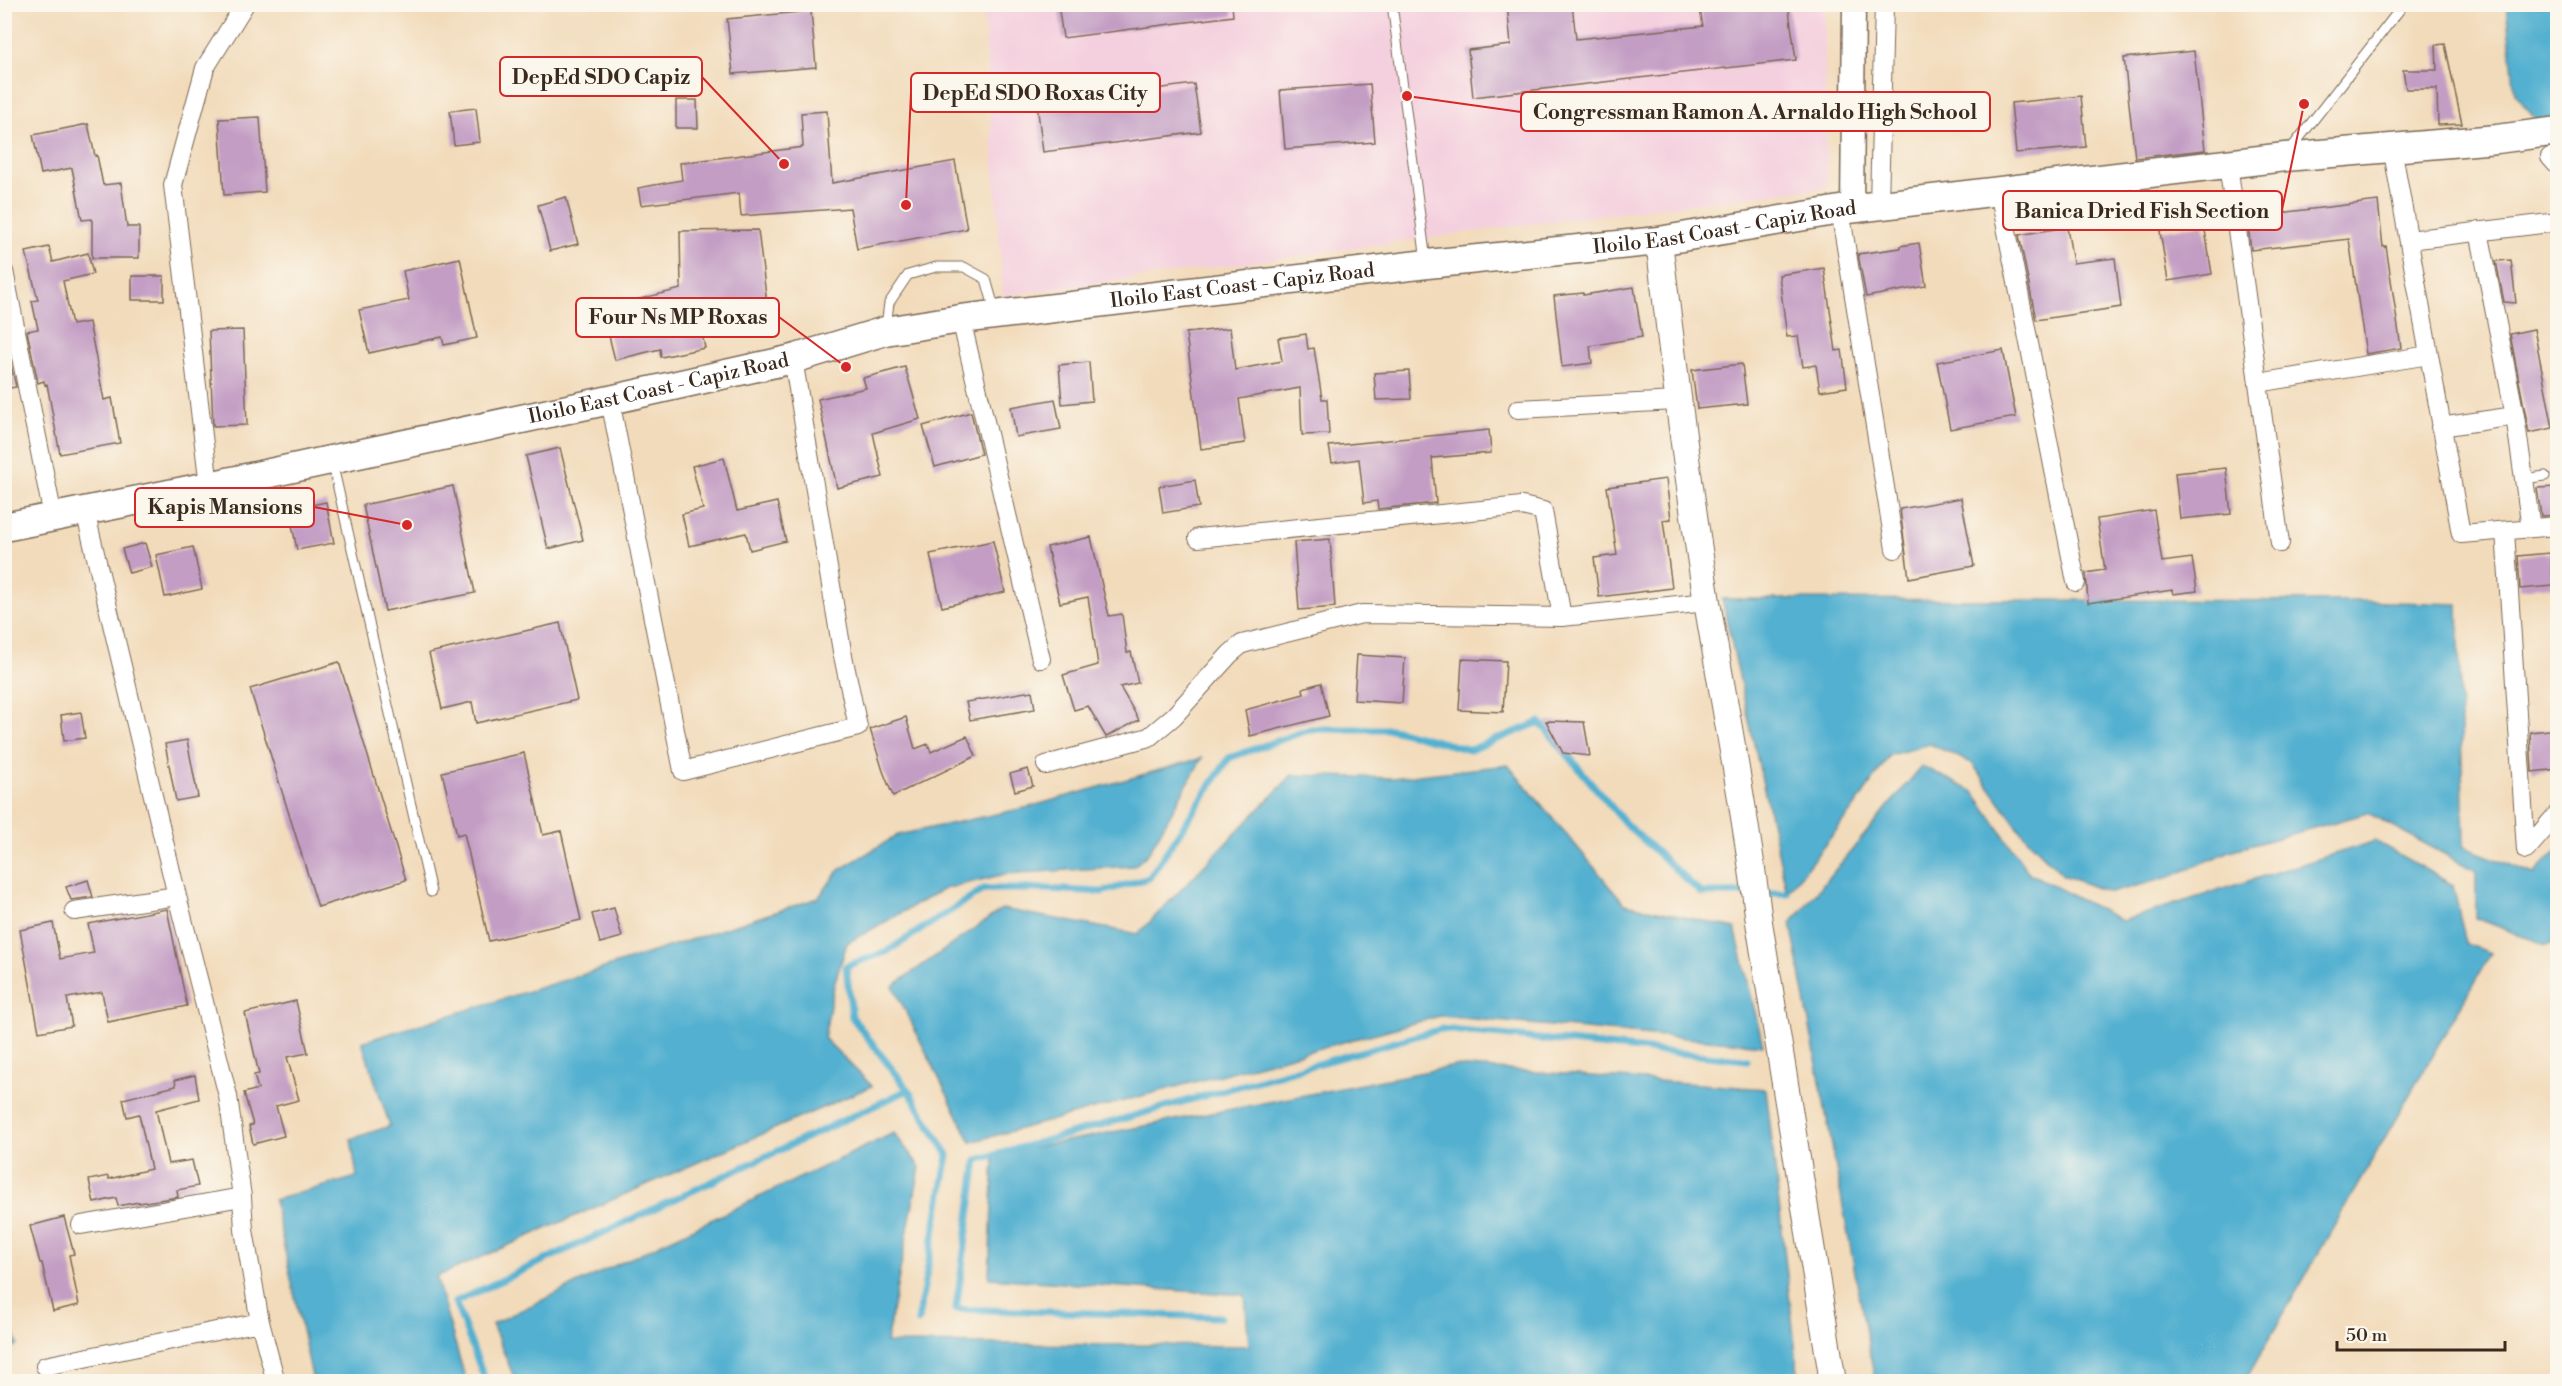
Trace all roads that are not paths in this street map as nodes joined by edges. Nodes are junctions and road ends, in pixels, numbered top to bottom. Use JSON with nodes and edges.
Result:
{"nodes":[{"id":1,"x":245,"y":4,"type":"edge"},
{"id":2,"x":1392,"y":4,"type":"edge"},
{"id":3,"x":1854,"y":4,"type":"edge"},
{"id":4,"x":1884,"y":4,"type":"edge"},
{"id":5,"x":2404,"y":4,"type":"edge"},
{"id":6,"x":2558,"y":130,"type":"edge"},
{"id":7,"x":2392,"y":147,"type":"junction"},
{"id":8,"x":2285,"y":157,"type":"junction"},
{"id":9,"x":2228,"y":164,"type":"junction"},
{"id":10,"x":1999,"y":190,"type":"junction"},
{"id":11,"x":1857,"y":208,"type":"junction"},
{"id":12,"x":2557,"y":226,"type":"edge"},
{"id":13,"x":2479,"y":231,"type":"junction"},
{"id":14,"x":2409,"y":240,"type":"junction"},
{"id":15,"x":1659,"y":241,"type":"junction"},
{"id":16,"x":1427,"y":264,"type":"junction"},
{"id":17,"x":4,"y":271,"type":"edge"},
{"id":18,"x":996,"y":314,"type":"junction"},
{"id":19,"x":961,"y":319,"type":"junction"},
{"id":20,"x":885,"y":331,"type":"junction"},
{"id":21,"x":2429,"y":355,"type":"junction"},
{"id":22,"x":793,"y":359,"type":"junction"},
{"id":23,"x":2258,"y":383,"type":"junction"},
{"id":24,"x":610,"y":400,"type":"junction"},
{"id":25,"x":1677,"y":401,"type":"junction"},
{"id":26,"x":1518,"y":409,"type":"dead end"},
{"id":27,"x":2515,"y":416,"type":"junction"},
{"id":28,"x":2440,"y":427,"type":"junction"},
{"id":29,"x":331,"y":460,"type":"junction"},
{"id":30,"x":2545,"y":476,"type":"dead end"},
{"id":31,"x":2524,"y":479,"type":"junction"},
{"id":32,"x":209,"y":486,"type":"junction"},
{"id":33,"x":85,"y":511,"type":"junction"},
{"id":34,"x":53,"y":517,"type":"junction"},
{"id":35,"x":4,"y":526,"type":"edge"},
{"id":36,"x":2558,"y":526,"type":"edge"},
{"id":37,"x":2531,"y":528,"type":"junction"},
{"id":38,"x":2505,"y":531,"type":"junction"},
{"id":39,"x":1198,"y":538,"type":"dead end"},
{"id":40,"x":2280,"y":543,"type":"dead end"},
{"id":41,"x":1895,"y":549,"type":"dead end"},
{"id":42,"x":2076,"y":582,"type":"dead end"},
{"id":43,"x":1707,"y":602,"type":"junction"},
{"id":44,"x":1562,"y":617,"type":"junction"},
{"id":45,"x":1041,"y":659,"type":"dead end"},
{"id":46,"x":1046,"y":765,"type":"dead end"},
{"id":47,"x":2558,"y":813,"type":"edge"},
{"id":48,"x":431,"y":892,"type":"dead end"},
{"id":49,"x":177,"y":896,"type":"junction"},
{"id":50,"x":74,"y":911,"type":"dead end"},
{"id":51,"x":242,"y":1197,"type":"junction"},
{"id":52,"x":81,"y":1225,"type":"dead end"},
{"id":53,"x":260,"y":1322,"type":"junction"},
{"id":54,"x":45,"y":1366,"type":"dead end"},
{"id":55,"x":276,"y":1382,"type":"edge"},
{"id":56,"x":1833,"y":1382,"type":"edge"}],
"edges":[{"from":1,"to":32,"type":"street"},
{"from":2,"to":16,"type":"lane"},
{"from":3,"to":11,"type":"street"},
{"from":4,"to":11,"type":"street"},
{"from":5,"to":8,"type":"lane"},
{"from":6,"to":7,"type":"main road","name":"Iloilo East Coast - Capiz Road"},
{"from":7,"to":8,"type":"main road","name":"Iloilo East Coast - Capiz Road"},
{"from":7,"to":14,"type":"street"},
{"from":8,"to":9,"type":"main road","name":"Iloilo East Coast - Capiz Road"},
{"from":9,"to":10,"type":"main road","name":"Iloilo East Coast - Capiz Road"},
{"from":9,"to":23,"type":"street"},
{"from":10,"to":11,"type":"main road","name":"Iloilo East Coast - Capiz Road"},
{"from":10,"to":42,"type":"street"},
{"from":11,"to":15,"type":"main road","name":"Iloilo East Coast - Capiz Road"},
{"from":11,"to":41,"type":"street"},
{"from":12,"to":13,"type":"street"},
{"from":13,"to":14,"type":"street"},
{"from":13,"to":27,"type":"street"},
{"from":14,"to":21,"type":"street"},
{"from":15,"to":16,"type":"main road","name":"Iloilo East Coast - Capiz Road"},
{"from":15,"to":25,"type":"main road"},
{"from":16,"to":18,"type":"main road","name":"Iloilo East Coast - Capiz Road"},
{"from":17,"to":34,"type":"street"},
{"from":18,"to":19,"type":"main road","name":"Iloilo East Coast - Capiz Road"},
{"from":18,"to":20,"type":"lane"},
{"from":19,"to":20,"type":"main road","name":"Iloilo East Coast - Capiz Road"},
{"from":19,"to":45,"type":"street"},
{"from":20,"to":22,"type":"main road","name":"Iloilo East Coast - Capiz Road"},
{"from":21,"to":23,"type":"street"},
{"from":21,"to":28,"type":"street"},
{"from":22,"to":24,"type":"main road","name":"Iloilo East Coast - Capiz Road"},
{"from":22,"to":24,"type":"street"},
{"from":23,"to":40,"type":"street"},
{"from":24,"to":29,"type":"main road","name":"Iloilo East Coast - Capiz Road"},
{"from":25,"to":26,"type":"street"},
{"from":25,"to":43,"type":"main road"},
{"from":27,"to":28,"type":"street"},
{"from":27,"to":31,"type":"street"},
{"from":28,"to":38,"type":"street"},
{"from":29,"to":32,"type":"main road","name":"Iloilo East Coast - Capiz Road"},
{"from":29,"to":48,"type":"lane"},
{"from":30,"to":31,"type":"lane"},
{"from":31,"to":37,"type":"street"},
{"from":32,"to":33,"type":"main road","name":"Iloilo East Coast - Capiz Road"},
{"from":33,"to":34,"type":"main road","name":"Iloilo East Coast - Capiz Road"},
{"from":33,"to":49,"type":"street"},
{"from":34,"to":35,"type":"main road","name":"Iloilo East Coast - Capiz Road"},
{"from":36,"to":37,"type":"street"},
{"from":37,"to":38,"type":"street"},
{"from":38,"to":47,"type":"street"},
{"from":39,"to":44,"type":"street"},
{"from":43,"to":44,"type":"street"},
{"from":43,"to":56,"type":"main road"},
{"from":44,"to":46,"type":"street"},
{"from":49,"to":50,"type":"street"},
{"from":49,"to":51,"type":"street"},
{"from":51,"to":52,"type":"street"},
{"from":51,"to":53,"type":"street"},
{"from":53,"to":54,"type":"street"},
{"from":53,"to":55,"type":"street"}]}
